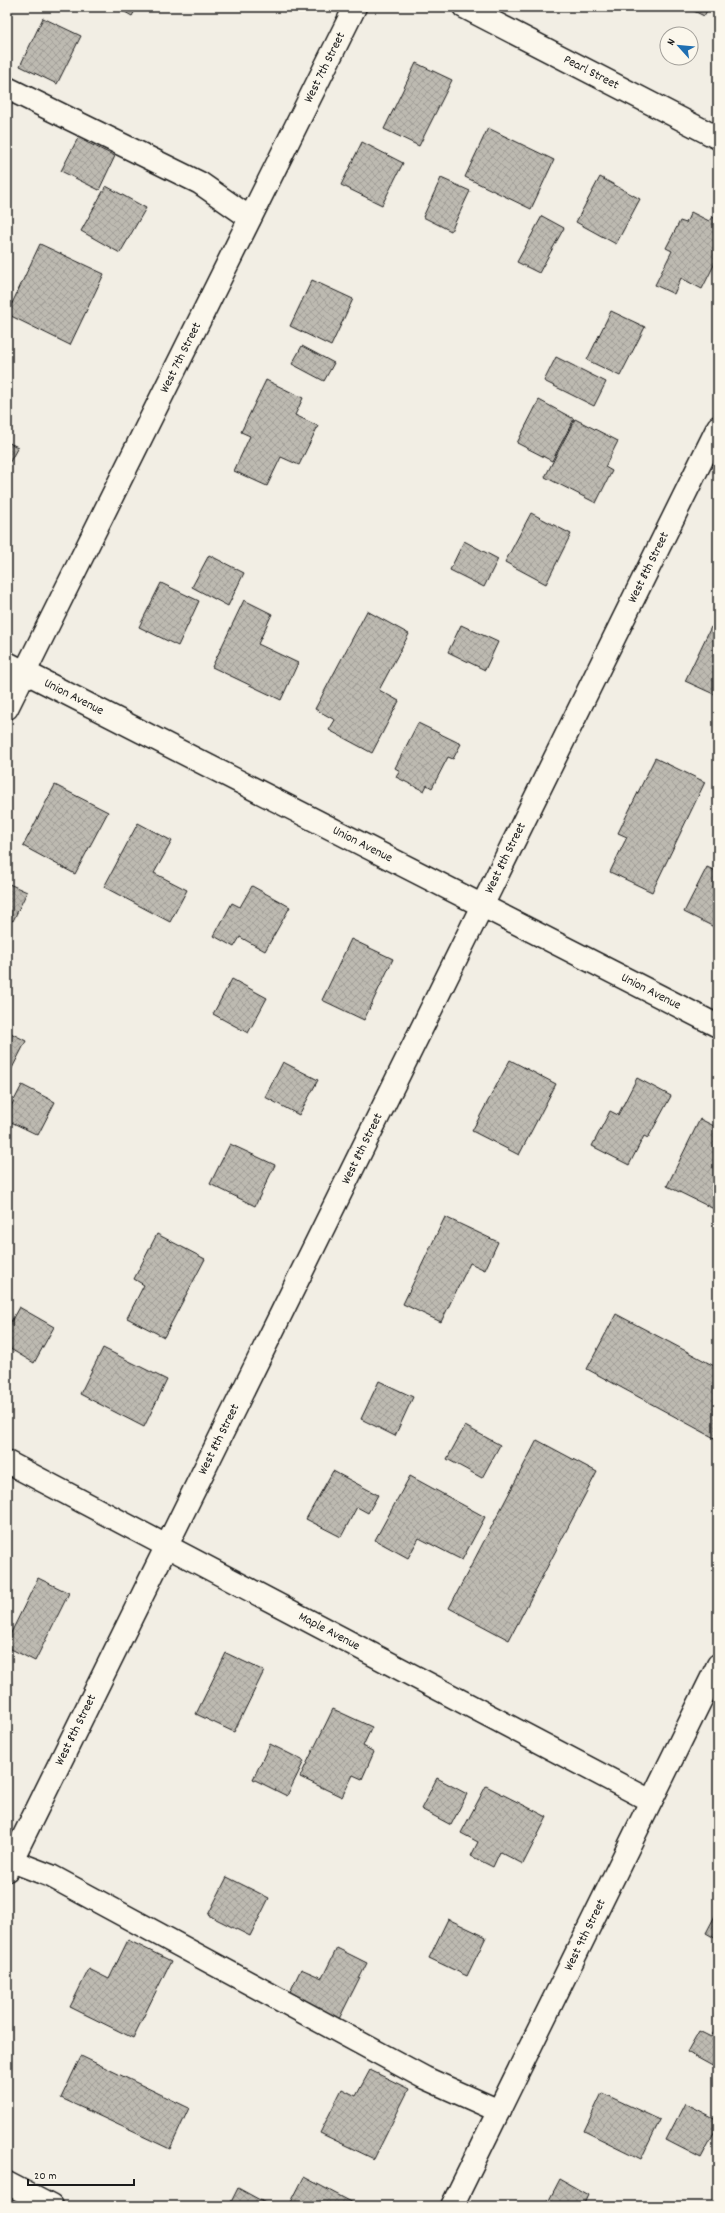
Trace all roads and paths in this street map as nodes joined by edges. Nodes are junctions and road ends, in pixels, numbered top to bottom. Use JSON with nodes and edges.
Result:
{"nodes":[{"id":1,"x":355,"y":7,"type":"edge"},
{"id":2,"x":464,"y":7,"type":"edge"},
{"id":3,"x":7,"y":88,"type":"edge"},
{"id":4,"x":718,"y":138,"type":"edge"},
{"id":5,"x":250,"y":218,"type":"junction"},
{"id":6,"x":718,"y":427,"type":"edge"},
{"id":7,"x":16,"y":668,"type":"edge"},
{"id":8,"x":7,"y":708,"type":"edge"},
{"id":9,"x":481,"y":905,"type":"junction"},
{"id":10,"x":718,"y":1026,"type":"edge"},
{"id":11,"x":7,"y":1462,"type":"edge"},
{"id":12,"x":166,"y":1544,"type":"junction"},
{"id":13,"x":718,"y":1664,"type":"edge"},
{"id":14,"x":651,"y":1801,"type":"junction"},
{"id":15,"x":9,"y":1866,"type":"edge"},
{"id":16,"x":499,"y":2111,"type":"junction"},
{"id":17,"x":7,"y":2184,"type":"edge"},
{"id":18,"x":51,"y":2206,"type":"edge"},
{"id":19,"x":452,"y":2206,"type":"edge"}],
"edges":[{"from":1,"to":5,"type":"street","name":"West 7th Street"},
{"from":2,"to":4,"type":"street","name":"Pearl Street"},
{"from":3,"to":5,"type":"street"},
{"from":5,"to":7,"type":"street","name":"West 7th Street"},
{"from":6,"to":9,"type":"street","name":"West 8th Street"},
{"from":7,"to":8,"type":"street","name":"West 7th Street"},
{"from":7,"to":9,"type":"street","name":"Union Avenue"},
{"from":9,"to":10,"type":"street","name":"Union Avenue"},
{"from":9,"to":12,"type":"street","name":"West 8th Street"},
{"from":11,"to":12,"type":"street","name":"Maple Avenue"},
{"from":12,"to":14,"type":"street","name":"Maple Avenue"},
{"from":12,"to":15,"type":"street","name":"West 8th Street"},
{"from":13,"to":14,"type":"street","name":"West 9th Street"},
{"from":14,"to":16,"type":"street","name":"West 9th Street"},
{"from":15,"to":16,"type":"street"},
{"from":16,"to":19,"type":"street","name":"West 9th Street"},
{"from":17,"to":18,"type":"street"}]}
